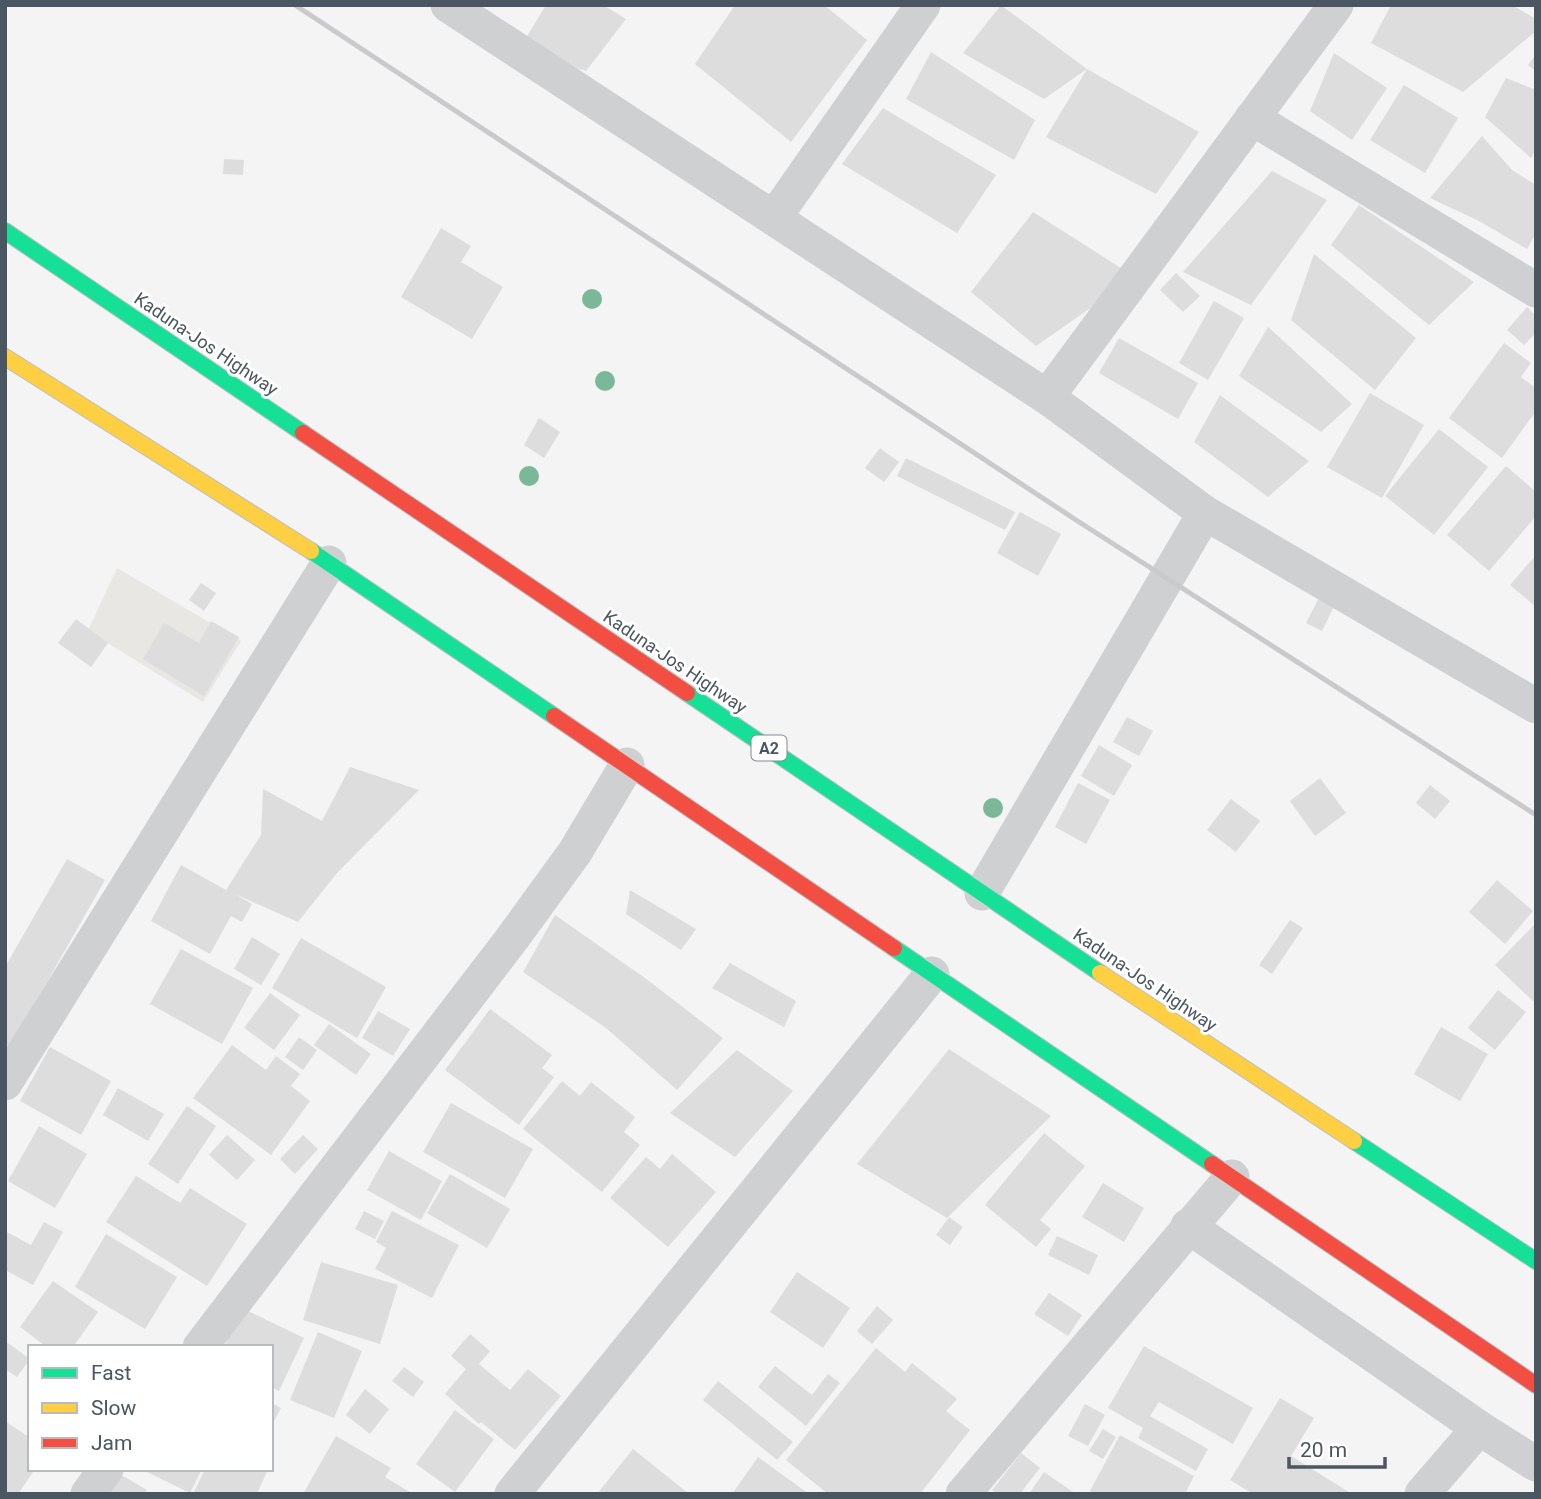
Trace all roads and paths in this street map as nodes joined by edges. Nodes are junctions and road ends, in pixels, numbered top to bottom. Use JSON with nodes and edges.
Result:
{"nodes":[{"id":1,"x":448,"y":5,"type":"edge"},
{"id":2,"x":923,"y":5,"type":"edge"},
{"id":3,"x":1336,"y":5,"type":"edge"},
{"id":4,"x":493,"y":17,"type":"edge"},
{"id":5,"x":1252,"y":118,"type":"junction"},
{"id":6,"x":774,"y":218,"type":"junction"},
{"id":7,"x":5,"y":232,"type":"edge"},
{"id":8,"x":1536,"y":290,"type":"edge"},
{"id":9,"x":5,"y":357,"type":"edge"},
{"id":10,"x":1047,"y":397,"type":"junction"},
{"id":11,"x":1205,"y":513,"type":"junction"},
{"id":12,"x":329,"y":563,"type":"junction"},
{"id":13,"x":1536,"y":706,"type":"edge"},
{"id":14,"x":627,"y":765,"type":"junction"},
{"id":15,"x":982,"y":893,"type":"junction"},
{"id":16,"x":932,"y":974,"type":"junction"},
{"id":17,"x":5,"y":1083,"type":"edge"},
{"id":18,"x":1232,"y":1177,"type":"junction"},
{"id":19,"x":1188,"y":1226,"type":"junction"},
{"id":20,"x":1536,"y":1261,"type":"edge"},
{"id":21,"x":202,"y":1345,"type":"edge"},
{"id":22,"x":1536,"y":1385,"type":"edge"},
{"id":23,"x":1479,"y":1428,"type":"junction"},
{"id":24,"x":1536,"y":1464,"type":"edge"},
{"id":25,"x":105,"y":1471,"type":"edge"},
{"id":26,"x":88,"y":1494,"type":"edge"},
{"id":27,"x":512,"y":1494,"type":"edge"},
{"id":28,"x":964,"y":1494,"type":"edge"},
{"id":29,"x":1422,"y":1494,"type":"edge"}],
"edges":[{"from":1,"to":4,"type":"street"},
{"from":2,"to":6,"type":"street"},
{"from":3,"to":5,"type":"street"},
{"from":4,"to":6,"type":"street"},
{"from":5,"to":8,"type":"street"},
{"from":5,"to":10,"type":"street"},
{"from":6,"to":10,"type":"street"},
{"from":7,"to":15,"type":"highway","name":"Kaduna-Jos Highway","number":"A2"},
{"from":9,"to":12,"type":"highway"},
{"from":10,"to":11,"type":"street"},
{"from":11,"to":13,"type":"street"},
{"from":11,"to":15,"type":"street"},
{"from":12,"to":14,"type":"highway"},
{"from":12,"to":17,"type":"street"},
{"from":14,"to":16,"type":"highway"},
{"from":14,"to":21,"type":"street"},
{"from":15,"to":20,"type":"highway","name":"Kaduna-Jos Highway","number":"A2"},
{"from":16,"to":18,"type":"highway"},
{"from":16,"to":27,"type":"street"},
{"from":18,"to":19,"type":"street"},
{"from":18,"to":22,"type":"highway"},
{"from":19,"to":23,"type":"street"},
{"from":19,"to":28,"type":"street"},
{"from":23,"to":24,"type":"street"},
{"from":23,"to":29,"type":"street"},
{"from":25,"to":26,"type":"street"}]}
